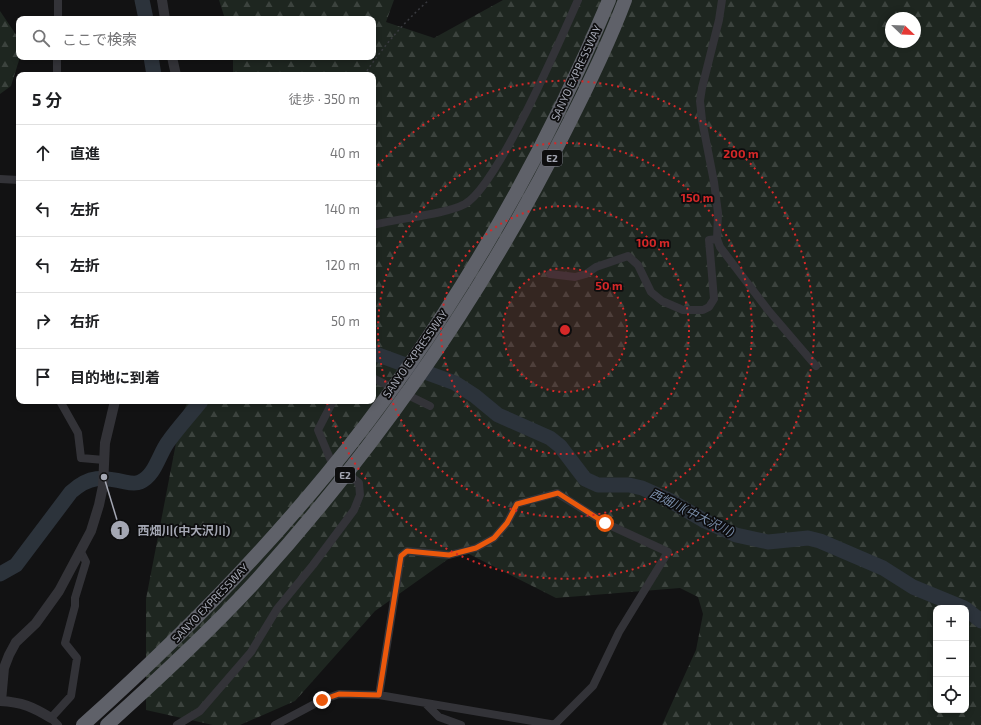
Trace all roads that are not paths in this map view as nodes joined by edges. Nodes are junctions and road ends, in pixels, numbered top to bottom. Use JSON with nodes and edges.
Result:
{"nodes":[{"id":1,"x":58,"y":0,"type":"edge"},
{"id":2,"x":162,"y":0,"type":"edge"},
{"id":3,"x":578,"y":0,"type":"edge"},
{"id":4,"x":609,"y":0,"type":"edge"},
{"id":5,"x":625,"y":0,"type":"edge"},
{"id":6,"x":722,"y":0,"type":"edge"},
{"id":7,"x":58,"y":16,"type":"edge"},
{"id":8,"x":165,"y":16,"type":"edge"},
{"id":9,"x":57,"y":60,"type":"edge"},
{"id":10,"x":173,"y":60,"type":"edge"},
{"id":11,"x":57,"y":72,"type":"edge"},
{"id":12,"x":175,"y":72,"type":"edge"},
{"id":13,"x":0,"y":179,"type":"edge"},
{"id":14,"x":16,"y":180,"type":"edge"},
{"id":15,"x":376,"y":224,"type":"edge"},
{"id":16,"x":717,"y":238,"type":"junction"},
{"id":17,"x":550,"y":274,"type":"dead end"},
{"id":18,"x":816,"y":366,"type":"dead end"},
{"id":19,"x":376,"y":379,"type":"edge"},
{"id":20,"x":62,"y":404,"type":"edge"},
{"id":21,"x":114,"y":404,"type":"edge"},
{"id":22,"x":331,"y":404,"type":"edge"},
{"id":23,"x":430,"y":406,"type":"dead end"},
{"id":24,"x":104,"y":464,"type":"junction"},
{"id":25,"x":81,"y":552,"type":"junction"},
{"id":26,"x":379,"y":695,"type":"junction"},
{"id":27,"x":1,"y":701,"type":"edge"},
{"id":28,"x":424,"y":702,"type":"junction"},
{"id":29,"x":55,"y":721,"type":"edge"},
{"id":30,"x":83,"y":725,"type":"edge"},
{"id":31,"x":107,"y":725,"type":"edge"},
{"id":32,"x":177,"y":725,"type":"edge"},
{"id":33,"x":275,"y":725,"type":"edge"},
{"id":34,"x":461,"y":725,"type":"edge"},
{"id":35,"x":555,"y":725,"type":"edge"}],
"edges":[{"from":1,"to":7,"type":"street"},
{"from":2,"to":8,"type":"street"},
{"from":3,"to":15,"type":"street"},
{"from":4,"to":30,"type":"highway","name":"SANYO EXPRESSWAY","number":"E2"},
{"from":5,"to":31,"type":"highway","name":"SANYO EXPRESSWAY","number":"E2"},
{"from":6,"to":16,"type":"street"},
{"from":9,"to":11,"type":"street"},
{"from":10,"to":12,"type":"street"},
{"from":13,"to":14,"type":"street"},
{"from":16,"to":17,"type":"street"},
{"from":16,"to":18,"type":"street"},
{"from":19,"to":23,"type":"street"},
{"from":20,"to":24,"type":"street"},
{"from":21,"to":24,"type":"street"},
{"from":22,"to":32,"type":"street"},
{"from":24,"to":25,"type":"street"},
{"from":25,"to":27,"type":"street"},
{"from":25,"to":29,"type":"street"},
{"from":26,"to":28,"type":"street"},
{"from":26,"to":33,"type":"street"},
{"from":26,"to":35,"type":"street"},
{"from":27,"to":29,"type":"street"},
{"from":28,"to":34,"type":"street"},
{"from":28,"to":35,"type":"street"}]}
